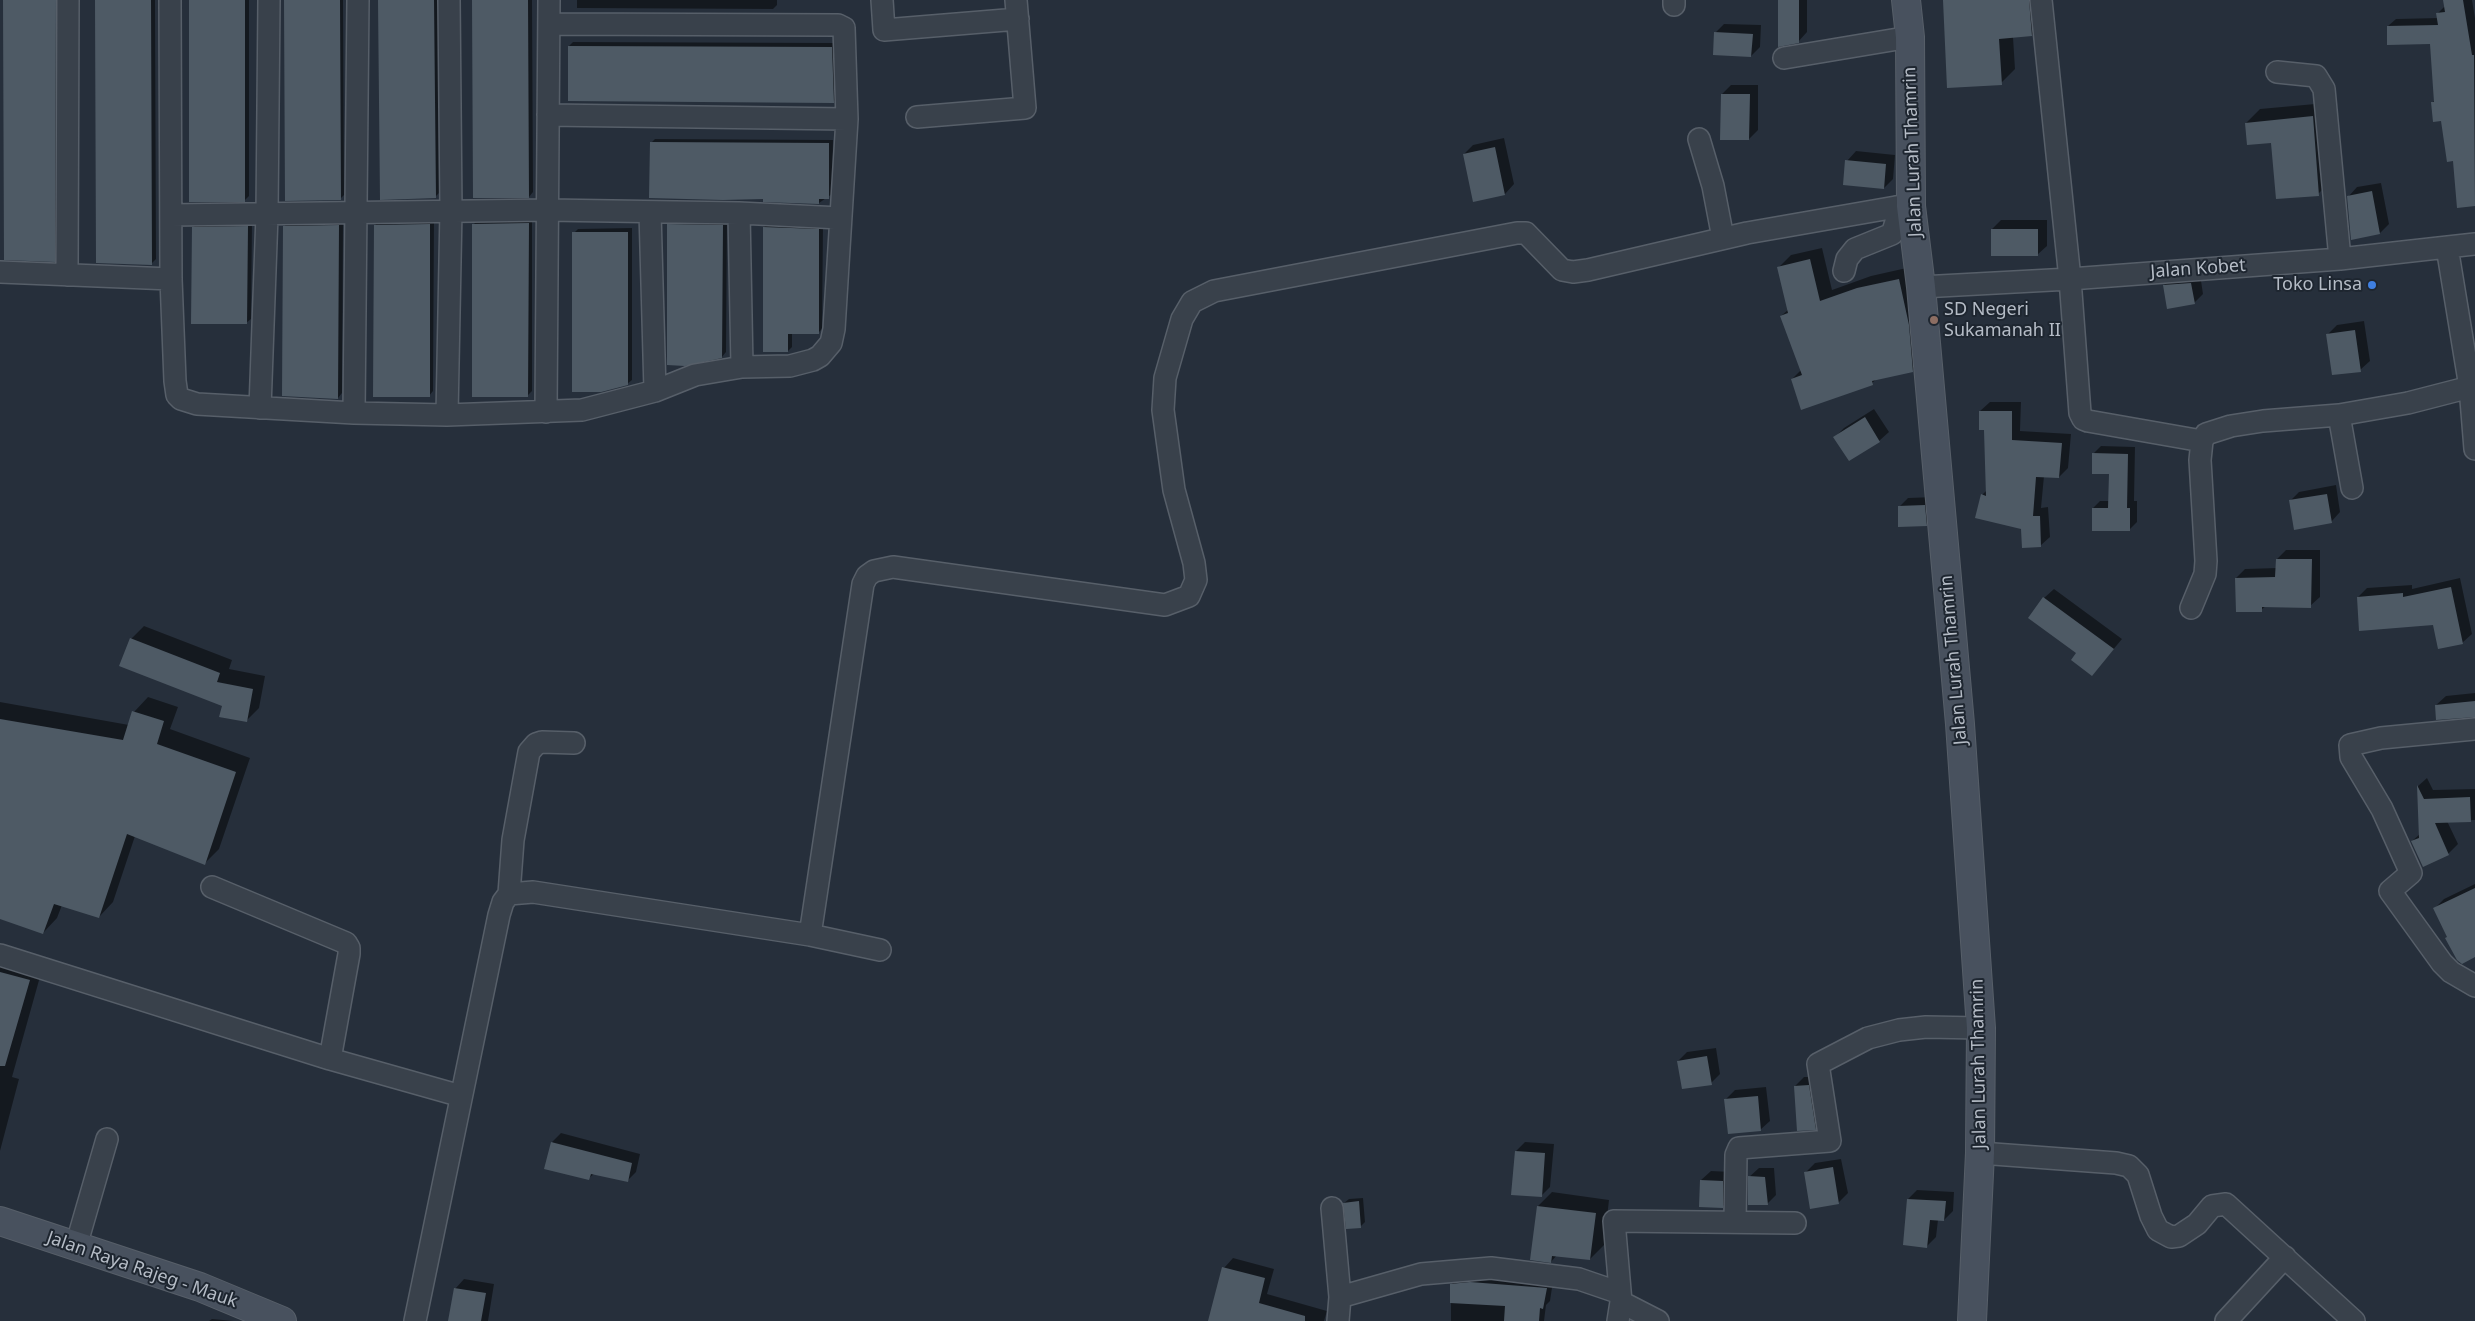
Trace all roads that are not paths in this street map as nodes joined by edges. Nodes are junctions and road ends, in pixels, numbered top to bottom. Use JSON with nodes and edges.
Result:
{"nodes":[{"id":1,"x":68,"y":0,"type":"edge"},
{"id":2,"x":170,"y":0,"type":"edge"},
{"id":3,"x":269,"y":0,"type":"edge"},
{"id":4,"x":358,"y":0,"type":"edge"},
{"id":5,"x":449,"y":0,"type":"edge"},
{"id":6,"x":549,"y":0,"type":"edge"},
{"id":7,"x":882,"y":0,"type":"edge"},
{"id":8,"x":1906,"y":0,"type":"edge"},
{"id":9,"x":2041,"y":0,"type":"edge"},
{"id":10,"x":1017,"y":10,"type":"edge"},
{"id":11,"x":549,"y":24,"type":"junction"},
{"id":12,"x":1910,"y":37,"type":"junction"},
{"id":13,"x":1784,"y":58,"type":"dead end"},
{"id":14,"x":2277,"y":72,"type":"dead end"},
{"id":15,"x":548,"y":115,"type":"junction"},
{"id":16,"x":917,"y":117,"type":"dead end"},
{"id":17,"x":847,"y":119,"type":"junction"},
{"id":18,"x":1699,"y":139,"type":"dead end"},
{"id":19,"x":1903,"y":206,"type":"junction"},
{"id":20,"x":451,"y":210,"type":"junction"},
{"id":21,"x":548,"y":210,"type":"junction"},
{"id":22,"x":357,"y":212,"type":"junction"},
{"id":23,"x":650,"y":212,"type":"junction"},
{"id":24,"x":740,"y":213,"type":"junction"},
{"id":25,"x":171,"y":215,"type":"junction"},
{"id":26,"x":267,"y":215,"type":"junction"},
{"id":27,"x":840,"y":218,"type":"junction"},
{"id":28,"x":1723,"y":238,"type":"junction"},
{"id":29,"x":2475,"y":244,"type":"edge"},
{"id":30,"x":2447,"y":248,"type":"junction"},
{"id":31,"x":2340,"y":259,"type":"junction"},
{"id":32,"x":1844,"y":271,"type":"dead end"},
{"id":33,"x":0,"y":272,"type":"edge"},
{"id":34,"x":66,"y":275,"type":"junction"},
{"id":35,"x":171,"y":279,"type":"junction"},
{"id":36,"x":2070,"y":279,"type":"junction"},
{"id":37,"x":1921,"y":287,"type":"junction"},
{"id":38,"x":742,"y":367,"type":"junction"},
{"id":39,"x":2470,"y":387,"type":"junction"},
{"id":40,"x":656,"y":391,"type":"junction"},
{"id":41,"x":260,"y":408,"type":"junction"},
{"id":42,"x":546,"y":412,"type":"junction"},
{"id":43,"x":354,"y":413,"type":"junction"},
{"id":44,"x":447,"y":415,"type":"junction"},
{"id":45,"x":2339,"y":415,"type":"junction"},
{"id":46,"x":2202,"y":441,"type":"junction"},
{"id":47,"x":2475,"y":449,"type":"edge"},
{"id":48,"x":2352,"y":488,"type":"dead end"},
{"id":49,"x":2191,"y":608,"type":"dead end"},
{"id":50,"x":2475,"y":729,"type":"edge"},
{"id":51,"x":574,"y":743,"type":"dead end"},
{"id":52,"x":212,"y":886,"type":"dead end"},
{"id":53,"x":509,"y":894,"type":"junction"},
{"id":54,"x":810,"y":935,"type":"junction"},
{"id":55,"x":880,"y":950,"type":"dead end"},
{"id":56,"x":0,"y":955,"type":"edge"},
{"id":57,"x":2475,"y":986,"type":"edge"},
{"id":58,"x":1981,"y":1028,"type":"junction"},
{"id":59,"x":330,"y":1058,"type":"junction"},
{"id":60,"x":461,"y":1096,"type":"junction"},
{"id":61,"x":107,"y":1139,"type":"dead end"},
{"id":62,"x":1980,"y":1153,"type":"junction"},
{"id":63,"x":1332,"y":1208,"type":"dead end"},
{"id":64,"x":0,"y":1221,"type":"edge"},
{"id":65,"x":1736,"y":1222,"type":"junction"},
{"id":66,"x":1795,"y":1223,"type":"dead end"},
{"id":67,"x":76,"y":1246,"type":"junction"},
{"id":68,"x":2285,"y":1257,"type":"junction"},
{"id":69,"x":1340,"y":1297,"type":"junction"},
{"id":70,"x":1620,"y":1305,"type":"edge"},
{"id":71,"x":270,"y":1319,"type":"edge"},
{"id":72,"x":2349,"y":1319,"type":"edge"},
{"id":73,"x":415,"y":1321,"type":"edge"},
{"id":74,"x":1338,"y":1321,"type":"edge"},
{"id":75,"x":1658,"y":1321,"type":"edge"},
{"id":76,"x":1972,"y":1321,"type":"edge"},
{"id":77,"x":2226,"y":1321,"type":"edge"}],
"edges":[{"from":1,"to":34,"type":"street"},
{"from":2,"to":25,"type":"street"},
{"from":3,"to":26,"type":"street"},
{"from":4,"to":22,"type":"street"},
{"from":5,"to":20,"type":"street"},
{"from":6,"to":11,"type":"street"},
{"from":7,"to":10,"type":"street"},
{"from":8,"to":12,"type":"street","name":"Jalan Lurah Thamrin"},
{"from":9,"to":36,"type":"street"},
{"from":10,"to":16,"type":"street"},
{"from":11,"to":15,"type":"street"},
{"from":11,"to":17,"type":"street"},
{"from":12,"to":13,"type":"street"},
{"from":12,"to":19,"type":"street","name":"Jalan Lurah Thamrin"},
{"from":14,"to":31,"type":"street"},
{"from":15,"to":17,"type":"street"},
{"from":15,"to":21,"type":"street"},
{"from":17,"to":27,"type":"street"},
{"from":18,"to":28,"type":"street"},
{"from":19,"to":28,"type":"street"},
{"from":19,"to":32,"type":"street"},
{"from":19,"to":37,"type":"street","name":"Jalan Lurah Thamrin"},
{"from":20,"to":21,"type":"street"},
{"from":20,"to":22,"type":"street"},
{"from":20,"to":44,"type":"street"},
{"from":21,"to":23,"type":"street"},
{"from":21,"to":42,"type":"street"},
{"from":22,"to":26,"type":"street"},
{"from":22,"to":43,"type":"street"},
{"from":23,"to":24,"type":"street"},
{"from":23,"to":40,"type":"street"},
{"from":24,"to":27,"type":"street"},
{"from":24,"to":38,"type":"street"},
{"from":25,"to":26,"type":"street"},
{"from":25,"to":35,"type":"street"},
{"from":26,"to":41,"type":"street"},
{"from":27,"to":38,"type":"street"},
{"from":28,"to":54,"type":"street"},
{"from":29,"to":30,"type":"street","name":"Jalan Kobet"},
{"from":30,"to":31,"type":"street","name":"Jalan Kobet"},
{"from":30,"to":39,"type":"street"},
{"from":31,"to":36,"type":"street","name":"Jalan Kobet"},
{"from":33,"to":34,"type":"street"},
{"from":34,"to":35,"type":"street"},
{"from":35,"to":41,"type":"street"},
{"from":36,"to":37,"type":"street","name":"Jalan Kobet"},
{"from":36,"to":46,"type":"street"},
{"from":37,"to":58,"type":"street","name":"Jalan Lurah Thamrin"},
{"from":38,"to":40,"type":"street"},
{"from":39,"to":45,"type":"street"},
{"from":39,"to":47,"type":"street"},
{"from":40,"to":42,"type":"street"},
{"from":41,"to":43,"type":"street"},
{"from":42,"to":44,"type":"street"},
{"from":43,"to":44,"type":"street"},
{"from":45,"to":46,"type":"street"},
{"from":45,"to":48,"type":"street"},
{"from":46,"to":49,"type":"street"},
{"from":50,"to":57,"type":"street"},
{"from":51,"to":53,"type":"street"},
{"from":52,"to":59,"type":"street"},
{"from":53,"to":54,"type":"street"},
{"from":53,"to":60,"type":"street"},
{"from":54,"to":55,"type":"street"},
{"from":56,"to":59,"type":"street"},
{"from":58,"to":62,"type":"street","name":"Jalan Lurah Thamrin"},
{"from":58,"to":65,"type":"street"},
{"from":59,"to":60,"type":"street"},
{"from":60,"to":73,"type":"street"},
{"from":61,"to":67,"type":"street"},
{"from":62,"to":68,"type":"street"},
{"from":62,"to":76,"type":"street","name":"Jalan Lurah Thamrin"},
{"from":63,"to":69,"type":"street"},
{"from":64,"to":67,"type":"street","name":"Jalan Raya Rajeg - Mauk"},
{"from":65,"to":66,"type":"street"},
{"from":65,"to":70,"type":"street"},
{"from":67,"to":71,"type":"street","name":"Jalan Raya Rajeg - Mauk"},
{"from":68,"to":72,"type":"street"},
{"from":68,"to":77,"type":"street"},
{"from":69,"to":70,"type":"street"},
{"from":69,"to":74,"type":"street"},
{"from":70,"to":75,"type":"street"}]}
